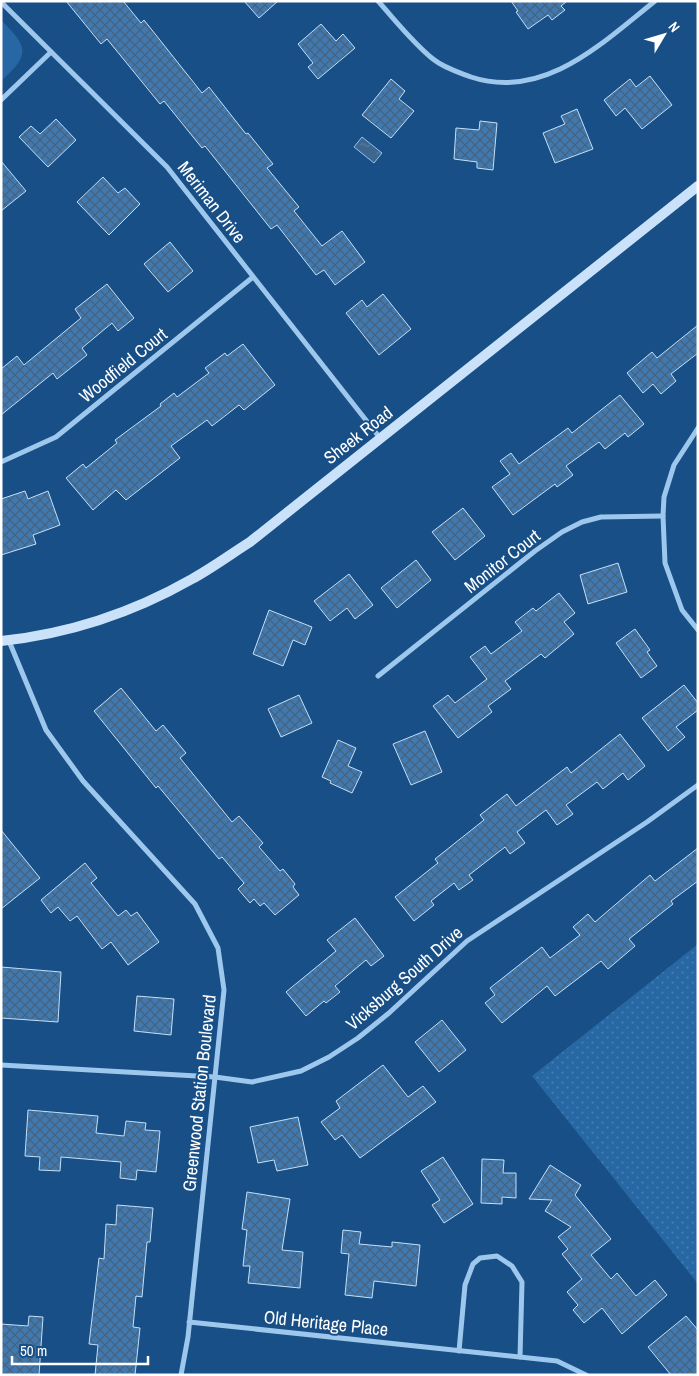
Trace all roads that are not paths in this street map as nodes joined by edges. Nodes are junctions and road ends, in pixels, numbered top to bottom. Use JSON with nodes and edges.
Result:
{"nodes":[{"id":1,"x":378,"y":1,"type":"edge"},
{"id":2,"x":655,"y":1,"type":"edge"},
{"id":3,"x":1,"y":2,"type":"edge"},
{"id":4,"x":51,"y":52,"type":"junction"},
{"id":5,"x":1,"y":100,"type":"edge"},
{"id":6,"x":698,"y":186,"type":"edge"},
{"id":7,"x":253,"y":277,"type":"junction"},
{"id":8,"x":698,"y":428,"type":"edge"},
{"id":9,"x":380,"y":438,"type":"junction"},
{"id":10,"x":1,"y":462,"type":"edge"},
{"id":11,"x":663,"y":516,"type":"junction"},
{"id":12,"x":698,"y":630,"type":"edge"},
{"id":13,"x":5,"y":641,"type":"edge"},
{"id":14,"x":378,"y":676,"type":"dead end"},
{"id":15,"x":698,"y":785,"type":"edge"},
{"id":16,"x":1,"y":1065,"type":"edge"},
{"id":17,"x":215,"y":1077,"type":"junction"},
{"id":18,"x":189,"y":1322,"type":"junction"},
{"id":19,"x":459,"y":1351,"type":"junction"},
{"id":20,"x":520,"y":1357,"type":"junction"},
{"id":21,"x":182,"y":1375,"type":"edge"},
{"id":22,"x":586,"y":1375,"type":"edge"}],
"edges":[{"from":1,"to":2,"type":"street"},
{"from":3,"to":4,"type":"street","name":"Meriman Drive"},
{"from":4,"to":5,"type":"street"},
{"from":4,"to":7,"type":"street","name":"Meriman Drive"},
{"from":6,"to":9,"type":"street","name":"Sheek Road"},
{"from":7,"to":9,"type":"street","name":"Meriman Drive"},
{"from":7,"to":10,"type":"street","name":"Woodfield Court"},
{"from":8,"to":11,"type":"street"},
{"from":9,"to":13,"type":"street","name":"Sheek Road"},
{"from":11,"to":12,"type":"street"},
{"from":11,"to":14,"type":"street","name":"Monitor Court"},
{"from":13,"to":17,"type":"street","name":"Greenwood Station Boulevard"},
{"from":15,"to":17,"type":"street","name":"Vicksburg South Drive"},
{"from":16,"to":17,"type":"street","name":"Vicksburg South Drive"},
{"from":17,"to":18,"type":"street","name":"Greenwood Station Boulevard"},
{"from":18,"to":19,"type":"street","name":"Old Heritage Place"},
{"from":18,"to":21,"type":"street","name":"Greenwood Station Boulevard"},
{"from":19,"to":20,"type":"street","name":"Old Heritage Place"},
{"from":19,"to":20,"type":"street"},
{"from":20,"to":22,"type":"street","name":"Old Heritage Place"}]}
